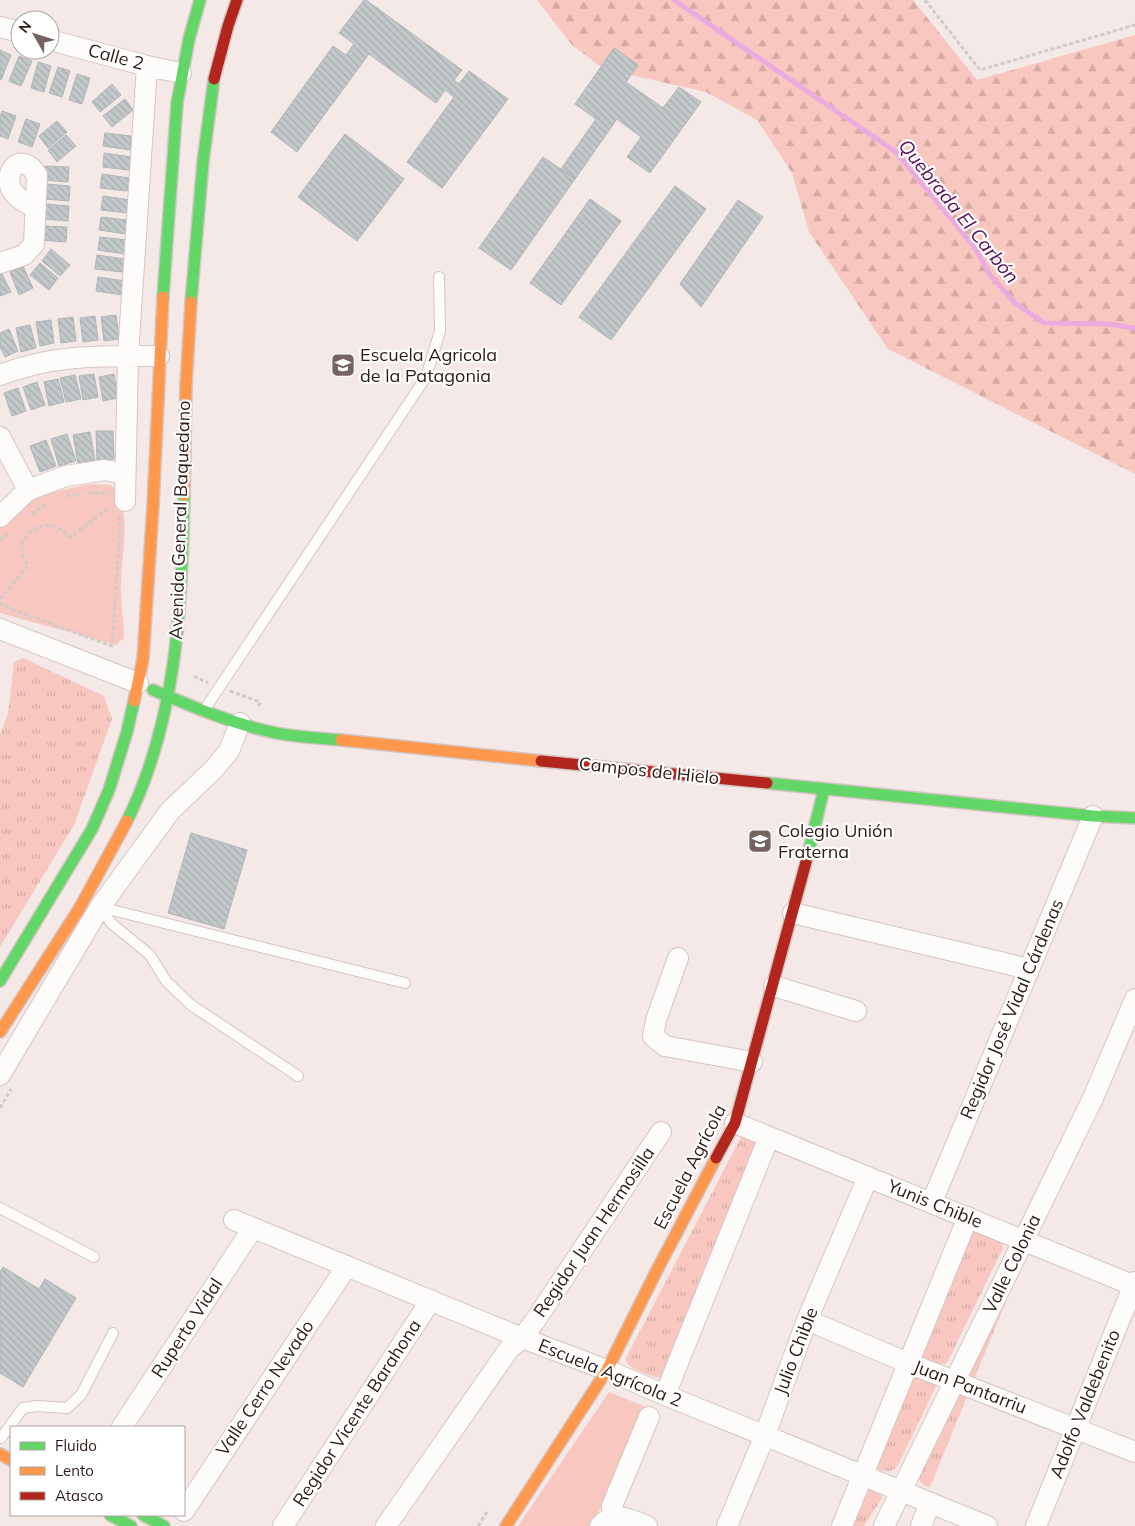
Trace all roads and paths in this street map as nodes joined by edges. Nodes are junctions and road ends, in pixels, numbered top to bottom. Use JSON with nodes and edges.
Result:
{"nodes":[{"id":1,"x":200,"y":0,"type":"edge"},
{"id":2,"x":925,"y":0,"type":"edge"},
{"id":3,"x":237,"y":2,"type":"edge"},
{"id":4,"x":1135,"y":25,"type":"edge"},
{"id":5,"x":60,"y":43,"type":"edge"},
{"id":6,"x":148,"y":66,"type":"junction"},
{"id":7,"x":182,"y":73,"type":"junction"},
{"id":8,"x":36,"y":208,"type":"dead end"},
{"id":9,"x":0,"y":264,"type":"edge"},
{"id":10,"x":439,"y":277,"type":"dead end"},
{"id":11,"x":128,"y":356,"type":"junction"},
{"id":12,"x":159,"y":356,"type":"junction"},
{"id":13,"x":0,"y":375,"type":"edge"},
{"id":14,"x":0,"y":437,"type":"edge"},
{"id":15,"x":124,"y":474,"type":"junction"},
{"id":16,"x":28,"y":490,"type":"junction"},
{"id":17,"x":64,"y":497,"type":"dead end"},
{"id":18,"x":56,"y":498,"type":"dead end"},
{"id":19,"x":116,"y":504,"type":"junction"},
{"id":20,"x":31,"y":514,"type":"dead end"},
{"id":21,"x":6,"y":523,"type":"edge"},
{"id":22,"x":0,"y":540,"type":"edge"},
{"id":23,"x":0,"y":601,"type":"edge"},
{"id":24,"x":0,"y":629,"type":"edge"},
{"id":25,"x":138,"y":683,"type":"junction"},
{"id":26,"x":169,"y":697,"type":"junction"},
{"id":27,"x":204,"y":710,"type":"junction"},
{"id":28,"x":240,"y":723,"type":"junction"},
{"id":29,"x":824,"y":789,"type":"junction"},
{"id":30,"x":1093,"y":816,"type":"junction"},
{"id":31,"x":1135,"y":818,"type":"edge"},
{"id":32,"x":100,"y":907,"type":"junction"},
{"id":33,"x":793,"y":913,"type":"junction"},
{"id":34,"x":678,"y":958,"type":"dead end"},
{"id":35,"x":1029,"y":970,"type":"junction"},
{"id":36,"x":0,"y":981,"type":"edge"},
{"id":37,"x":405,"y":983,"type":"dead end"},
{"id":38,"x":774,"y":986,"type":"junction"},
{"id":39,"x":1135,"y":999,"type":"edge"},
{"id":40,"x":856,"y":1011,"type":"dead end"},
{"id":41,"x":0,"y":1032,"type":"edge"},
{"id":42,"x":752,"y":1062,"type":"junction"},
{"id":43,"x":0,"y":1075,"type":"edge"},
{"id":44,"x":298,"y":1076,"type":"dead end"},
{"id":45,"x":735,"y":1124,"type":"junction"},
{"id":46,"x":661,"y":1132,"type":"dead end"},
{"id":47,"x":769,"y":1137,"type":"junction"},
{"id":48,"x":868,"y":1177,"type":"junction"},
{"id":49,"x":932,"y":1202,"type":"junction"},
{"id":50,"x":0,"y":1208,"type":"edge"},
{"id":51,"x":968,"y":1217,"type":"junction"},
{"id":52,"x":234,"y":1220,"type":"dead end"},
{"id":53,"x":253,"y":1228,"type":"junction"},
{"id":54,"x":1024,"y":1240,"type":"junction"},
{"id":55,"x":94,"y":1257,"type":"dead end"},
{"id":56,"x":347,"y":1266,"type":"junction"},
{"id":57,"x":1134,"y":1284,"type":"edge"},
{"id":58,"x":431,"y":1300,"type":"junction"},
{"id":59,"x":807,"y":1320,"type":"junction"},
{"id":60,"x":113,"y":1333,"type":"dead end"},
{"id":61,"x":522,"y":1338,"type":"junction"},
{"id":62,"x":908,"y":1363,"type":"junction"},
{"id":63,"x":607,"y":1370,"type":"junction"},
{"id":64,"x":954,"y":1381,"type":"junction"},
{"id":65,"x":665,"y":1395,"type":"junction"},
{"id":66,"x":649,"y":1416,"type":"dead end"},
{"id":67,"x":13,"y":1426,"type":"edge"},
{"id":68,"x":123,"y":1426,"type":"edge"},
{"id":69,"x":1075,"y":1428,"type":"junction"},
{"id":70,"x":765,"y":1435,"type":"junction"},
{"id":71,"x":1135,"y":1452,"type":"edge"},
{"id":72,"x":862,"y":1475,"type":"junction"},
{"id":73,"x":902,"y":1492,"type":"junction"},
{"id":74,"x":930,"y":1503,"type":"junction"},
{"id":75,"x":185,"y":1509,"type":"edge"},
{"id":76,"x":489,"y":1510,"type":"dead end"},
{"id":77,"x":112,"y":1516,"type":"edge"},
{"id":78,"x":145,"y":1516,"type":"edge"},
{"id":79,"x":606,"y":1521,"type":"edge"},
{"id":80,"x":131,"y":1526,"type":"edge"},
{"id":81,"x":164,"y":1526,"type":"edge"},
{"id":82,"x":283,"y":1526,"type":"edge"},
{"id":83,"x":386,"y":1526,"type":"edge"},
{"id":84,"x":478,"y":1526,"type":"edge"},
{"id":85,"x":506,"y":1526,"type":"edge"},
{"id":86,"x":647,"y":1526,"type":"edge"},
{"id":87,"x":727,"y":1526,"type":"edge"},
{"id":88,"x":842,"y":1526,"type":"edge"},
{"id":89,"x":884,"y":1526,"type":"edge"},
{"id":90,"x":921,"y":1526,"type":"edge"},
{"id":91,"x":987,"y":1526,"type":"edge"},
{"id":92,"x":1036,"y":1526,"type":"edge"}],
"edges":[{"from":1,"to":7,"type":"main road","name":"Avenida General Baquedano"},
{"from":2,"to":4,"type":"path"},
{"from":3,"to":26,"type":"main road","name":"Avenida General Baquedano"},
{"from":5,"to":6,"type":"street","name":"Calle 2"},
{"from":6,"to":7,"type":"street","name":"Calle 2"},
{"from":6,"to":11,"type":"street"},
{"from":7,"to":12,"type":"main road","name":"Avenida General Baquedano"},
{"from":8,"to":9,"type":"street"},
{"from":10,"to":27,"type":"lane"},
{"from":11,"to":12,"type":"street"},
{"from":11,"to":13,"type":"street"},
{"from":11,"to":15,"type":"street"},
{"from":12,"to":25,"type":"main road","name":"Avenida General Baquedano"},
{"from":14,"to":16,"type":"street"},
{"from":15,"to":16,"type":"street"},
{"from":15,"to":19,"type":"street"},
{"from":16,"to":21,"type":"street"},
{"from":17,"to":19,"type":"path"},
{"from":18,"to":20,"type":"path"},
{"from":19,"to":23,"type":"path"},
{"from":19,"to":23,"type":"path"},
{"from":21,"to":22,"type":"path"},
{"from":24,"to":25,"type":"street"},
{"from":25,"to":26,"type":"main road","name":"Campos de Hielo"},
{"from":25,"to":36,"type":"main road","name":"Avenida General Baquedano"},
{"from":26,"to":27,"type":"main road","name":"Campos de Hielo"},
{"from":26,"to":41,"type":"main road","name":"Avenida General Baquedano"},
{"from":27,"to":28,"type":"main road","name":"Campos de Hielo"},
{"from":28,"to":29,"type":"main road","name":"Campos de Hielo"},
{"from":28,"to":32,"type":"street"},
{"from":29,"to":30,"type":"main road","name":"Campos de Hielo"},
{"from":29,"to":33,"type":"main road","name":"Escuela Agrícola"},
{"from":30,"to":31,"type":"main road","name":"Campos de Hielo"},
{"from":30,"to":35,"type":"street","name":"Regidor José Vidal Cárdenas"},
{"from":32,"to":37,"type":"lane"},
{"from":32,"to":43,"type":"street"},
{"from":32,"to":44,"type":"lane"},
{"from":33,"to":35,"type":"street"},
{"from":33,"to":38,"type":"main road","name":"Escuela Agrícola"},
{"from":34,"to":42,"type":"street"},
{"from":35,"to":49,"type":"street","name":"Regidor José Vidal Cárdenas"},
{"from":38,"to":40,"type":"street"},
{"from":38,"to":42,"type":"main road","name":"Escuela Agrícola"},
{"from":39,"to":54,"type":"street","name":"Valle Colonia"},
{"from":42,"to":45,"type":"main road","name":"Escuela Agrícola"},
{"from":45,"to":47,"type":"street","name":"Yunis Chible"},
{"from":45,"to":63,"type":"main road","name":"Escuela Agrícola"},
{"from":46,"to":61,"type":"street","name":"Regidor Juan Hermosilla"},
{"from":47,"to":48,"type":"street","name":"Yunis Chible"},
{"from":47,"to":65,"type":"street"},
{"from":48,"to":49,"type":"street","name":"Yunis Chible"},
{"from":48,"to":59,"type":"street","name":"Julio Chible"},
{"from":49,"to":51,"type":"street","name":"Yunis Chible"},
{"from":50,"to":55,"type":"lane"},
{"from":51,"to":54,"type":"street","name":"Yunis Chible"},
{"from":51,"to":62,"type":"street"},
{"from":52,"to":53,"type":"street","name":"Escuela Agrícola 2"},
{"from":53,"to":56,"type":"street","name":"Escuela Agrícola 2"},
{"from":53,"to":68,"type":"street","name":"Ruperto Vidal"},
{"from":54,"to":57,"type":"street","name":"Yunis Chible"},
{"from":54,"to":64,"type":"street","name":"Valle Colonia"},
{"from":56,"to":58,"type":"street","name":"Escuela Agrícola 2"},
{"from":56,"to":75,"type":"street","name":"Valle Cerro Nevado"},
{"from":57,"to":69,"type":"street","name":"Adolfo Valdebenito"},
{"from":58,"to":61,"type":"street","name":"Escuela Agrícola 2"},
{"from":58,"to":82,"type":"street","name":"Regidor Vicente Barahona"},
{"from":59,"to":62,"type":"street","name":"Juan Pantarriu"},
{"from":59,"to":70,"type":"street","name":"Julio Chible"},
{"from":60,"to":67,"type":"lane"},
{"from":61,"to":63,"type":"street","name":"Escuela Agrícola 2"},
{"from":61,"to":83,"type":"street","name":"Regidor Juan Hermosilla"},
{"from":62,"to":64,"type":"street","name":"Juan Pantarriu"},
{"from":62,"to":72,"type":"street"},
{"from":63,"to":65,"type":"street","name":"Escuela Agrícola 2"},
{"from":63,"to":85,"type":"main road","name":"Escuela Agrícola"},
{"from":64,"to":69,"type":"street","name":"Juan Pantarriu"},
{"from":64,"to":73,"type":"street","name":"Valle Colonia"},
{"from":65,"to":70,"type":"street","name":"Escuela Agrícola 2"},
{"from":66,"to":79,"type":"street"},
{"from":69,"to":71,"type":"street","name":"Juan Pantarriu"},
{"from":69,"to":92,"type":"street","name":"Adolfo Valdebenito"},
{"from":70,"to":72,"type":"street","name":"Escuela Agrícola 2"},
{"from":70,"to":87,"type":"street","name":"Julio Chible"},
{"from":72,"to":73,"type":"street","name":"Escuela Agrícola 2"},
{"from":72,"to":88,"type":"street"},
{"from":73,"to":74,"type":"street","name":"Escuela Agrícola 2"},
{"from":73,"to":89,"type":"street","name":"Valle Colonia"},
{"from":74,"to":90,"type":"street"},
{"from":74,"to":91,"type":"street","name":"Escuela Agrícola 2"},
{"from":76,"to":84,"type":"path"},
{"from":77,"to":80,"type":"main road"},
{"from":78,"to":81,"type":"main road"},
{"from":79,"to":86,"type":"street"}]}
